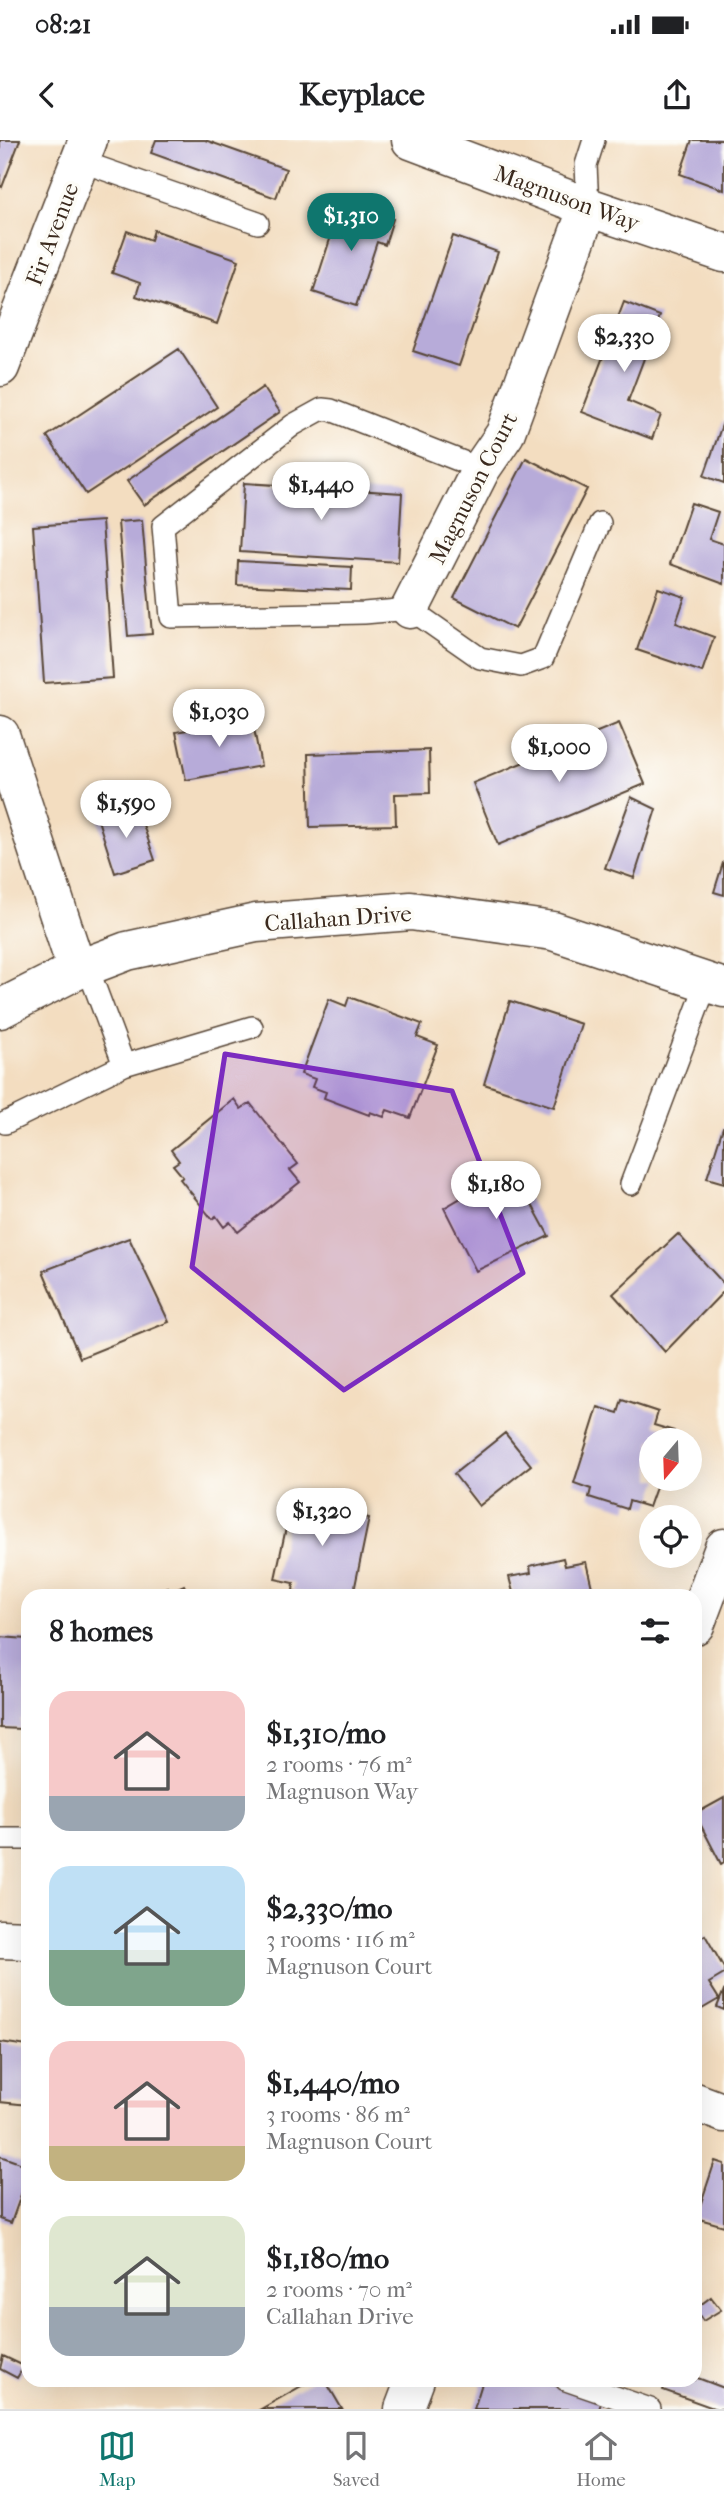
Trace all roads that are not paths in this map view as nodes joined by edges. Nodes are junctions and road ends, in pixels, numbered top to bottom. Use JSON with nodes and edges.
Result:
{"nodes":[{"id":1,"x":411,"y":140,"type":"edge"},
{"id":2,"x":594,"y":140,"type":"edge"},
{"id":3,"x":84,"y":150,"type":"edge"},
{"id":4,"x":588,"y":206,"type":"junction"},
{"id":5,"x":258,"y":223,"type":"dead end"},
{"id":6,"x":724,"y":253,"type":"edge"},
{"id":7,"x":4,"y":346,"type":"edge"},
{"id":8,"x":481,"y":469,"type":"junction"},
{"id":9,"x":600,"y":523,"type":"dead end"},
{"id":10,"x":410,"y":609,"type":"junction"},
{"id":11,"x":0,"y":735,"type":"edge"},
{"id":12,"x":82,"y":968,"type":"junction"},
{"id":13,"x":715,"y":985,"type":"edge"},
{"id":14,"x":0,"y":1009,"type":"edge"},
{"id":15,"x":252,"y":1027,"type":"dead end"},
{"id":16,"x":124,"y":1065,"type":"junction"},
{"id":17,"x":5,"y":1123,"type":"dead end"},
{"id":18,"x":631,"y":1185,"type":"dead end"},
{"id":19,"x":724,"y":1548,"type":"edge"},
{"id":20,"x":702,"y":1606,"type":"edge"},
{"id":21,"x":0,"y":1839,"type":"edge"},
{"id":22,"x":21,"y":1839,"type":"edge"},
{"id":23,"x":0,"y":1938,"type":"edge"},
{"id":24,"x":21,"y":1940,"type":"edge"},
{"id":25,"x":702,"y":2105,"type":"edge"},
{"id":26,"x":724,"y":2113,"type":"edge"},
{"id":27,"x":412,"y":2387,"type":"edge"},
{"id":28,"x":586,"y":2387,"type":"edge"},
{"id":29,"x":404,"y":2409,"type":"edge"},
{"id":30,"x":649,"y":2409,"type":"edge"}],
"edges":[{"from":1,"to":4,"type":"street","name":"Magnuson Way"},
{"from":2,"to":4,"type":"lane"},
{"from":3,"to":5,"type":"lane"},
{"from":3,"to":7,"type":"street","name":"Fir Avenue"},
{"from":4,"to":6,"type":"street","name":"Magnuson Way"},
{"from":4,"to":8,"type":"street","name":"Magnuson Court"},
{"from":8,"to":10,"type":"street","name":"Magnuson Court"},
{"from":8,"to":10,"type":"lane"},
{"from":9,"to":10,"type":"lane"},
{"from":11,"to":12,"type":"street"},
{"from":12,"to":13,"type":"street","name":"Callahan Drive"},
{"from":12,"to":14,"type":"street","name":"Callahan Drive"},
{"from":12,"to":16,"type":"lane"},
{"from":13,"to":18,"type":"lane"},
{"from":15,"to":16,"type":"lane"},
{"from":16,"to":17,"type":"lane"},
{"from":19,"to":20,"type":"street"},
{"from":21,"to":22,"type":"lane"},
{"from":23,"to":24,"type":"street"},
{"from":25,"to":26,"type":"street"},
{"from":27,"to":29,"type":"street"},
{"from":28,"to":30,"type":"lane"}]}
